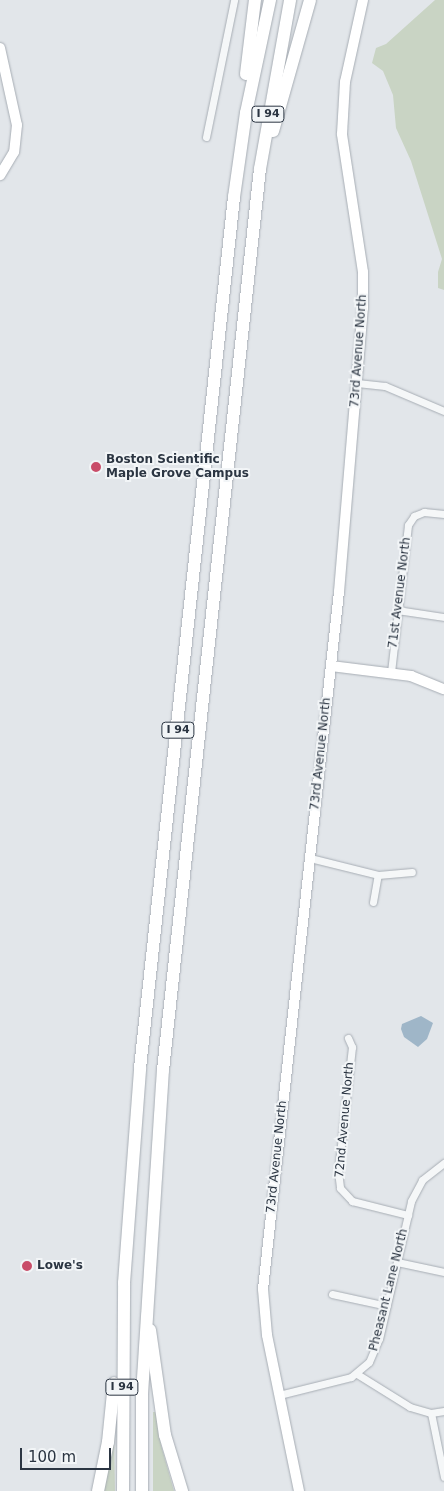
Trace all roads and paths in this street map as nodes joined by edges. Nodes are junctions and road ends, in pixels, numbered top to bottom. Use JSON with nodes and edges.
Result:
{"nodes":[{"id":1,"x":234,"y":0,"type":"edge"},
{"id":2,"x":255,"y":0,"type":"edge"},
{"id":3,"x":270,"y":0,"type":"edge"},
{"id":4,"x":290,"y":0,"type":"edge"},
{"id":5,"x":310,"y":0,"type":"edge"},
{"id":6,"x":363,"y":0,"type":"edge"},
{"id":7,"x":0,"y":48,"type":"edge"},
{"id":8,"x":206,"y":137,"type":"dead end"},
{"id":9,"x":0,"y":175,"type":"edge"},
{"id":10,"x":236,"y":177,"type":"junction"},
{"id":11,"x":254,"y":229,"type":"junction"},
{"id":12,"x":357,"y":383,"type":"junction"},
{"id":13,"x":444,"y":411,"type":"edge"},
{"id":14,"x":444,"y":514,"type":"edge"},
{"id":15,"x":397,"y":610,"type":"junction"},
{"id":16,"x":444,"y":617,"type":"edge"},
{"id":17,"x":331,"y":666,"type":"junction"},
{"id":18,"x":391,"y":672,"type":"junction"},
{"id":19,"x":444,"y":689,"type":"edge"},
{"id":20,"x":310,"y":858,"type":"junction"},
{"id":21,"x":412,"y":872,"type":"dead end"},
{"id":22,"x":378,"y":875,"type":"junction"},
{"id":23,"x":373,"y":902,"type":"dead end"},
{"id":24,"x":348,"y":1038,"type":"dead end"},
{"id":25,"x":444,"y":1164,"type":"edge"},
{"id":26,"x":408,"y":1215,"type":"junction"},
{"id":27,"x":397,"y":1262,"type":"junction"},
{"id":28,"x":444,"y":1272,"type":"edge"},
{"id":29,"x":124,"y":1283,"type":"junction"},
{"id":30,"x":332,"y":1294,"type":"dead end"},
{"id":31,"x":387,"y":1306,"type":"junction"},
{"id":32,"x":147,"y":1315,"type":"junction"},
{"id":33,"x":357,"y":1374,"type":"junction"},
{"id":34,"x":279,"y":1395,"type":"junction"},
{"id":35,"x":444,"y":1411,"type":"edge"},
{"id":36,"x":431,"y":1413,"type":"junction"},
{"id":37,"x":444,"y":1477,"type":"edge"},
{"id":38,"x":98,"y":1491,"type":"edge"},
{"id":39,"x":123,"y":1491,"type":"edge"},
{"id":40,"x":142,"y":1491,"type":"edge"},
{"id":41,"x":182,"y":1491,"type":"edge"},
{"id":42,"x":299,"y":1491,"type":"edge"}],
"edges":[{"from":1,"to":8,"type":"street"},
{"from":2,"to":10,"type":"highway"},
{"from":3,"to":10,"type":"highway","number":"I 94"},
{"from":4,"to":11,"type":"highway","number":"I 94"},
{"from":5,"to":11,"type":"highway"},
{"from":6,"to":12,"type":"street","name":"73rd Avenue North"},
{"from":7,"to":9,"type":"street"},
{"from":10,"to":29,"type":"highway","number":"I 94"},
{"from":11,"to":32,"type":"highway","number":"I 94"},
{"from":12,"to":13,"type":"street"},
{"from":12,"to":17,"type":"street","name":"73rd Avenue North"},
{"from":14,"to":15,"type":"street","name":"71st Avenue North"},
{"from":15,"to":16,"type":"street"},
{"from":15,"to":18,"type":"street","name":"71st Avenue North"},
{"from":17,"to":18,"type":"street"},
{"from":17,"to":20,"type":"street","name":"73rd Avenue North"},
{"from":18,"to":19,"type":"street"},
{"from":20,"to":22,"type":"street"},
{"from":20,"to":34,"type":"street","name":"73rd Avenue North"},
{"from":21,"to":22,"type":"street"},
{"from":22,"to":23,"type":"street"},
{"from":24,"to":26,"type":"street","name":"72nd Avenue North"},
{"from":25,"to":26,"type":"street","name":"Pheasant Lane North"},
{"from":26,"to":27,"type":"street","name":"Pheasant Lane North"},
{"from":27,"to":28,"type":"street"},
{"from":27,"to":31,"type":"street","name":"Pheasant Lane North"},
{"from":29,"to":38,"type":"highway"},
{"from":29,"to":39,"type":"highway","number":"I 94"},
{"from":30,"to":31,"type":"street"},
{"from":31,"to":33,"type":"street","name":"Pheasant Lane North"},
{"from":32,"to":40,"type":"highway","number":"I 94"},
{"from":32,"to":41,"type":"highway"},
{"from":33,"to":34,"type":"street"},
{"from":33,"to":36,"type":"street"},
{"from":34,"to":42,"type":"street","name":"73rd Avenue North"},
{"from":35,"to":36,"type":"street"},
{"from":36,"to":37,"type":"street"}]}
